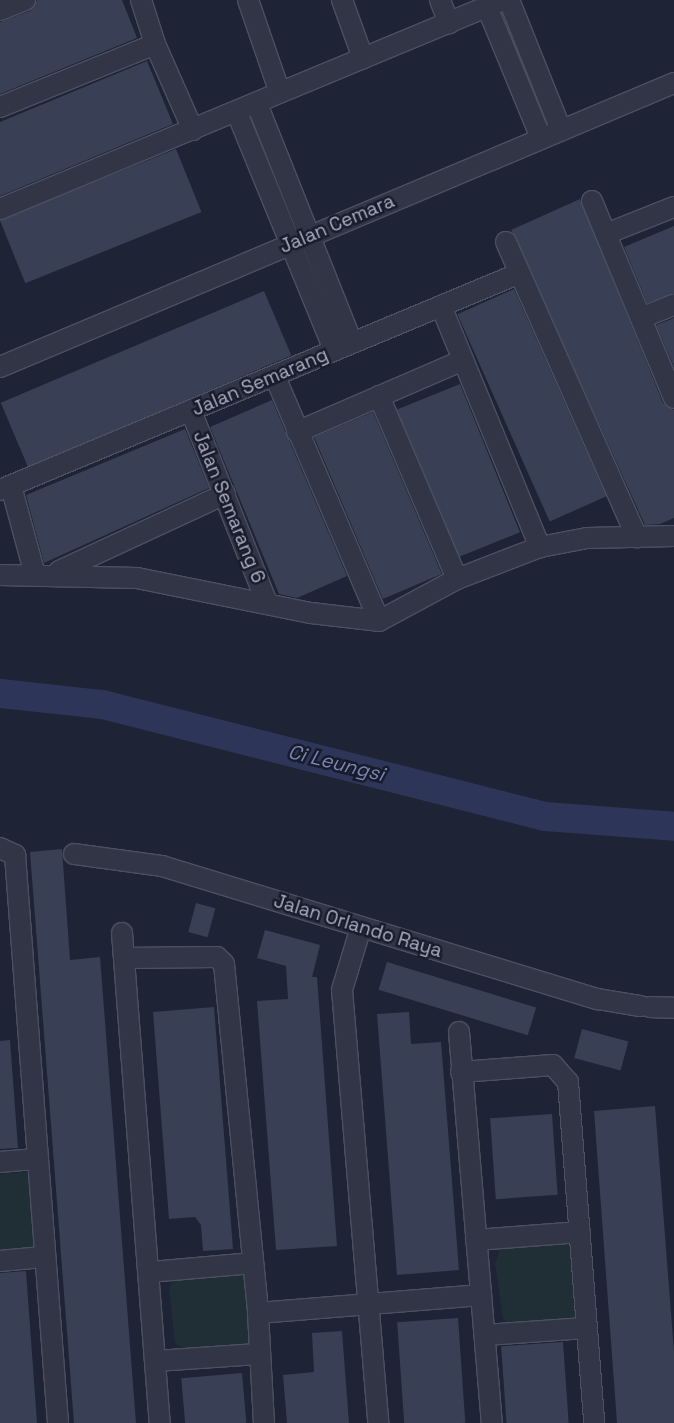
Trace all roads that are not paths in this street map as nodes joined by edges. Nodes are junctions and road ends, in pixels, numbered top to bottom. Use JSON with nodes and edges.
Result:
{"nodes":[{"id":1,"x":26,"y":0,"type":"edge"},
{"id":2,"x":141,"y":0,"type":"edge"},
{"id":3,"x":248,"y":0,"type":"edge"},
{"id":4,"x":342,"y":0,"type":"edge"},
{"id":5,"x":440,"y":0,"type":"edge"},
{"id":6,"x":509,"y":0,"type":"edge"},
{"id":7,"x":495,"y":4,"type":"edge"},
{"id":8,"x":0,"y":10,"type":"edge"},
{"id":9,"x":449,"y":23,"type":"junction"},
{"id":10,"x":155,"y":44,"type":"junction"},
{"id":11,"x":363,"y":58,"type":"junction"},
{"id":12,"x":674,"y":83,"type":"edge"},
{"id":13,"x":280,"y":93,"type":"junction"},
{"id":14,"x":256,"y":104,"type":"junction"},
{"id":15,"x":0,"y":108,"type":"edge"},
{"id":16,"x":237,"y":113,"type":"junction"},
{"id":17,"x":194,"y":130,"type":"junction"},
{"id":18,"x":562,"y":130,"type":"junction"},
{"id":19,"x":540,"y":138,"type":"junction"},
{"id":20,"x":592,"y":201,"type":"dead end"},
{"id":21,"x":674,"y":207,"type":"edge"},
{"id":22,"x":0,"y":209,"type":"edge"},
{"id":23,"x":606,"y":234,"type":"junction"},
{"id":24,"x":299,"y":240,"type":"junction"},
{"id":25,"x":506,"y":242,"type":"dead end"},
{"id":26,"x":520,"y":273,"type":"junction"},
{"id":27,"x":674,"y":305,"type":"edge"},
{"id":28,"x":441,"y":306,"type":"junction"},
{"id":29,"x":641,"y":318,"type":"junction"},
{"id":30,"x":343,"y":347,"type":"junction"},
{"id":31,"x":461,"y":360,"type":"junction"},
{"id":32,"x":0,"y":366,"type":"edge"},
{"id":33,"x":276,"y":379,"type":"junction"},
{"id":34,"x":379,"y":396,"type":"junction"},
{"id":35,"x":674,"y":398,"type":"edge"},
{"id":36,"x":191,"y":411,"type":"junction"},
{"id":37,"x":297,"y":432,"type":"junction"},
{"id":38,"x":5,"y":488,"type":"edge"},
{"id":39,"x":225,"y":494,"type":"junction"},
{"id":40,"x":674,"y":536,"type":"edge"},
{"id":41,"x":637,"y":537,"type":"junction"},
{"id":42,"x":540,"y":547,"type":"junction"},
{"id":43,"x":0,"y":574,"type":"edge"},
{"id":44,"x":44,"y":575,"type":"junction"},
{"id":45,"x":457,"y":579,"type":"junction"},
{"id":46,"x":267,"y":603,"type":"junction"},
{"id":47,"x":379,"y":620,"type":"junction"},
{"id":48,"x":0,"y":848,"type":"edge"},
{"id":49,"x":74,"y":854,"type":"dead end"},
{"id":50,"x":361,"y":927,"type":"junction"},
{"id":51,"x":122,"y":933,"type":"dead end"},
{"id":52,"x":124,"y":958,"type":"junction"},
{"id":53,"x":674,"y":1008,"type":"edge"},
{"id":54,"x":459,"y":1032,"type":"dead end"},
{"id":55,"x":461,"y":1072,"type":"junction"},
{"id":56,"x":36,"y":1159,"type":"junction"},
{"id":57,"x":0,"y":1162,"type":"edge"},
{"id":58,"x":580,"y":1232,"type":"junction"},
{"id":59,"x":476,"y":1240,"type":"junction"},
{"id":60,"x":43,"y":1257,"type":"junction"},
{"id":61,"x":0,"y":1261,"type":"edge"},
{"id":62,"x":252,"y":1263,"type":"junction"},
{"id":63,"x":150,"y":1272,"type":"junction"},
{"id":64,"x":481,"y":1295,"type":"junction"},
{"id":65,"x":369,"y":1303,"type":"junction"},
{"id":66,"x":258,"y":1313,"type":"junction"},
{"id":67,"x":586,"y":1328,"type":"junction"},
{"id":68,"x":485,"y":1334,"type":"junction"},
{"id":69,"x":259,"y":1354,"type":"junction"},
{"id":70,"x":156,"y":1361,"type":"junction"},
{"id":71,"x":58,"y":1423,"type":"edge"},
{"id":72,"x":160,"y":1423,"type":"edge"},
{"id":73,"x":264,"y":1423,"type":"edge"},
{"id":74,"x":378,"y":1423,"type":"edge"},
{"id":75,"x":492,"y":1423,"type":"edge"},
{"id":76,"x":594,"y":1423,"type":"edge"}],
"edges":[{"from":1,"to":8,"type":"street"},
{"from":2,"to":10,"type":"street"},
{"from":3,"to":13,"type":"street"},
{"from":4,"to":11,"type":"street"},
{"from":5,"to":9,"type":"street"},
{"from":6,"to":18,"type":"street"},
{"from":7,"to":9,"type":"street"},
{"from":7,"to":19,"type":"street"},
{"from":9,"to":11,"type":"street"},
{"from":10,"to":15,"type":"street"},
{"from":10,"to":17,"type":"street"},
{"from":11,"to":13,"type":"street"},
{"from":12,"to":18,"type":"street","name":"Jalan Cemara"},
{"from":13,"to":14,"type":"street"},
{"from":14,"to":16,"type":"street"},
{"from":14,"to":24,"type":"street"},
{"from":16,"to":17,"type":"street"},
{"from":16,"to":24,"type":"street"},
{"from":17,"to":22,"type":"street"},
{"from":18,"to":19,"type":"street","name":"Jalan Cemara"},
{"from":19,"to":24,"type":"street","name":"Jalan Cemara"},
{"from":20,"to":23,"type":"street"},
{"from":21,"to":23,"type":"street"},
{"from":23,"to":29,"type":"street"},
{"from":24,"to":30,"type":"street"},
{"from":24,"to":32,"type":"street","name":"Jalan Cemara"},
{"from":25,"to":26,"type":"street"},
{"from":26,"to":28,"type":"street","name":"Jalan Semarang"},
{"from":26,"to":41,"type":"street"},
{"from":27,"to":29,"type":"street"},
{"from":28,"to":30,"type":"street","name":"Jalan Semarang"},
{"from":28,"to":31,"type":"street"},
{"from":29,"to":35,"type":"street"},
{"from":30,"to":33,"type":"street","name":"Jalan Semarang"},
{"from":31,"to":34,"type":"street"},
{"from":31,"to":42,"type":"street"},
{"from":33,"to":36,"type":"street","name":"Jalan Semarang"},
{"from":33,"to":37,"type":"street"},
{"from":34,"to":37,"type":"street"},
{"from":34,"to":45,"type":"street"},
{"from":36,"to":38,"type":"street","name":"Jalan Semarang"},
{"from":36,"to":39,"type":"street","name":"Jalan Semarang 6"},
{"from":37,"to":47,"type":"street"},
{"from":38,"to":44,"type":"street"},
{"from":39,"to":44,"type":"street"},
{"from":39,"to":46,"type":"street","name":"Jalan Semarang 6"},
{"from":40,"to":41,"type":"street"},
{"from":41,"to":42,"type":"street"},
{"from":42,"to":45,"type":"street"},
{"from":43,"to":44,"type":"street"},
{"from":44,"to":46,"type":"street"},
{"from":45,"to":47,"type":"street"},
{"from":46,"to":47,"type":"street"},
{"from":48,"to":56,"type":"street"},
{"from":49,"to":50,"type":"street","name":"Jalan Orlando Raya"},
{"from":50,"to":53,"type":"street","name":"Jalan Orlando Raya"},
{"from":50,"to":65,"type":"street"},
{"from":51,"to":52,"type":"street"},
{"from":52,"to":62,"type":"street"},
{"from":52,"to":63,"type":"street"},
{"from":54,"to":55,"type":"street"},
{"from":55,"to":58,"type":"street"},
{"from":55,"to":59,"type":"street"},
{"from":56,"to":57,"type":"street"},
{"from":56,"to":60,"type":"street"},
{"from":58,"to":59,"type":"street"},
{"from":58,"to":67,"type":"street"},
{"from":59,"to":64,"type":"street"},
{"from":60,"to":61,"type":"street"},
{"from":60,"to":71,"type":"street"},
{"from":62,"to":63,"type":"street"},
{"from":62,"to":66,"type":"street"},
{"from":63,"to":70,"type":"street"},
{"from":64,"to":65,"type":"street"},
{"from":64,"to":68,"type":"street"},
{"from":65,"to":66,"type":"street"},
{"from":65,"to":74,"type":"street"},
{"from":66,"to":69,"type":"street"},
{"from":67,"to":68,"type":"street"},
{"from":67,"to":76,"type":"street"},
{"from":68,"to":75,"type":"street"},
{"from":69,"to":70,"type":"street"},
{"from":69,"to":73,"type":"street"},
{"from":70,"to":72,"type":"street"}]}
